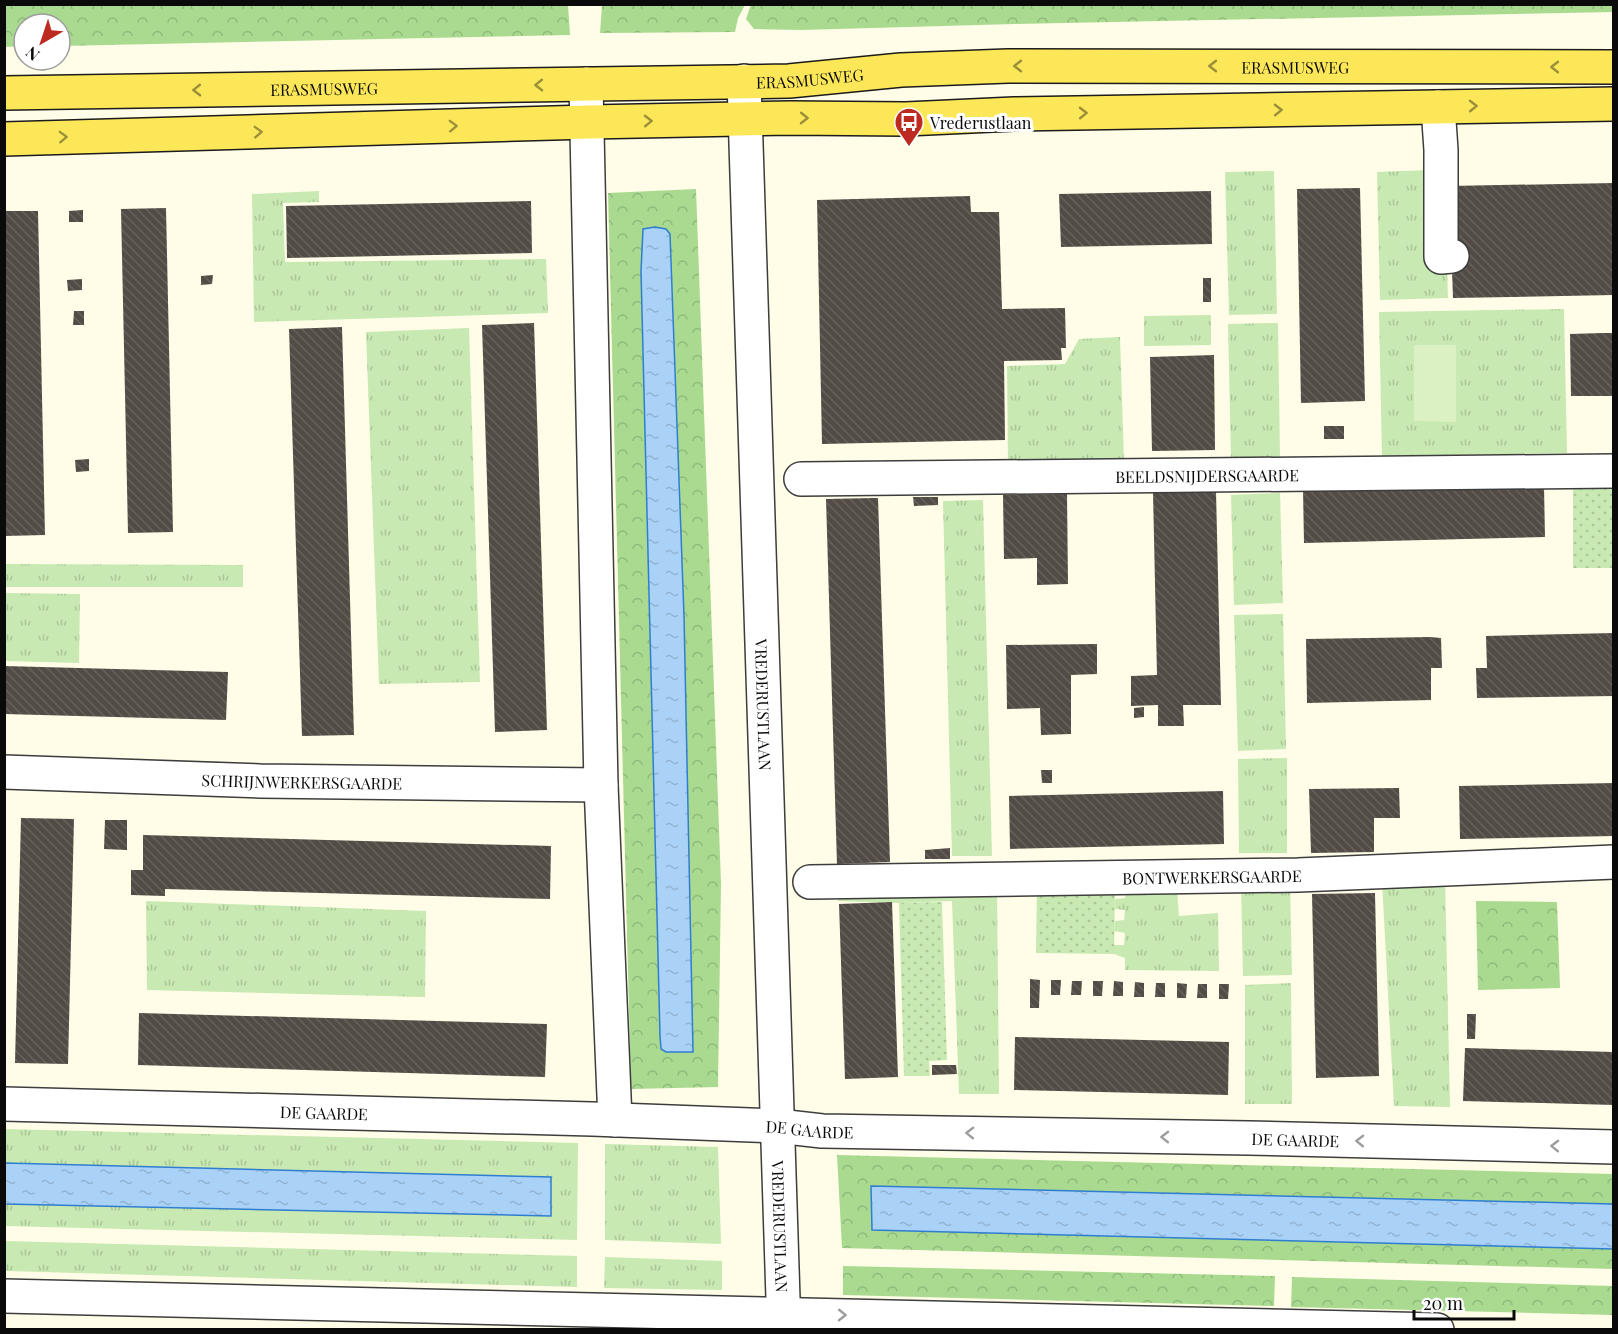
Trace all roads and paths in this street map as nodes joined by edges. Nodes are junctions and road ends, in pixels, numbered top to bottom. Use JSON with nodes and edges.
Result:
{"nodes":[{"id":1,"x":1614,"y":66,"type":"edge"},
{"id":2,"x":744,"y":81,"type":"junction"},
{"id":3,"x":586,"y":84,"type":"junction"},
{"id":4,"x":4,"y":93,"type":"edge"},
{"id":5,"x":1614,"y":104,"type":"edge"},
{"id":6,"x":1438,"y":107,"type":"junction"},
{"id":7,"x":746,"y":119,"type":"junction"},
{"id":8,"x":588,"y":122,"type":"junction"},
{"id":9,"x":4,"y":139,"type":"edge"},
{"id":10,"x":1452,"y":256,"type":"dead end"},
{"id":11,"x":1614,"y":471,"type":"edge"},
{"id":12,"x":801,"y":479,"type":"dead end"},
{"id":13,"x":4,"y":772,"type":"edge"},
{"id":14,"x":601,"y":785,"type":"junction"},
{"id":15,"x":1614,"y":862,"type":"edge"},
{"id":16,"x":810,"y":882,"type":"dead end"},
{"id":17,"x":4,"y":1104,"type":"edge"},
{"id":18,"x":615,"y":1120,"type":"junction"},
{"id":19,"x":778,"y":1126,"type":"junction"},
{"id":20,"x":1614,"y":1148,"type":"edge"},
{"id":21,"x":4,"y":1296,"type":"edge"},
{"id":22,"x":784,"y":1322,"type":"edge"},
{"id":23,"x":1437,"y":1329,"type":"edge"}],
"edges":[{"from":1,"to":2,"type":"main road","name":"ERASMUSWEG","one_way":true},
{"from":2,"to":3,"type":"main road","name":"ERASMUSWEG"},
{"from":2,"to":7,"type":"street","name":"VREDERUSTLAAN"},
{"from":3,"to":4,"type":"main road","name":"ERASMUSWEG","one_way":true},
{"from":3,"to":8,"type":"street"},
{"from":6,"to":5,"type":"main road","one_way":true},
{"from":7,"to":6,"type":"main road","one_way":true},
{"from":6,"to":10,"type":"street"},
{"from":8,"to":7,"type":"main road","one_way":true},
{"from":7,"to":19,"type":"street","name":"VREDERUSTLAAN"},
{"from":9,"to":8,"type":"main road","one_way":true},
{"from":8,"to":14,"type":"street"},
{"from":11,"to":12,"type":"street","name":"BEELDSNIJDERSGAARDE"},
{"from":13,"to":14,"type":"street","name":"SCHRIJNWERKERSGAARDE"},
{"from":14,"to":18,"type":"street"},
{"from":15,"to":16,"type":"street","name":"BONTWERKERSGAARDE"},
{"from":17,"to":18,"type":"street","name":"DE GAARDE"},
{"from":18,"to":19,"type":"street","name":"DE GAARDE"},
{"from":20,"to":19,"type":"street","name":"DE GAARDE","one_way":true},
{"from":19,"to":22,"type":"street","name":"VREDERUSTLAAN"},
{"from":21,"to":22,"type":"street"},
{"from":22,"to":23,"type":"street","one_way":true}]}
